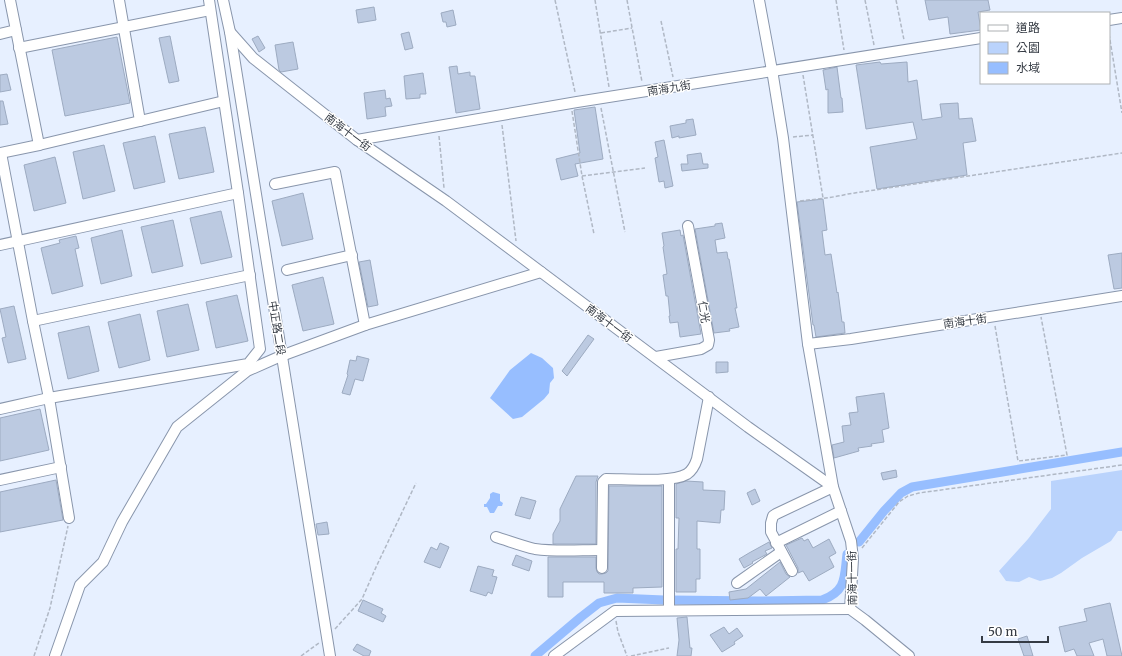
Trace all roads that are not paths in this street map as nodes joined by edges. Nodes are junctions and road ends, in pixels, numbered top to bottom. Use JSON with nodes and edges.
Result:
{"nodes":[{"id":1,"x":10,"y":0,"type":"edge"},
{"id":2,"x":119,"y":0,"type":"edge"},
{"id":3,"x":223,"y":0,"type":"edge"},
{"id":4,"x":759,"y":0,"type":"edge"},
{"id":5,"x":209,"y":5,"type":"edge"},
{"id":6,"x":1122,"y":18,"type":"edge"},
{"id":7,"x":1110,"y":20,"type":"edge"},
{"id":8,"x":123,"y":27,"type":"junction"},
{"id":9,"x":16,"y":30,"type":"junction"},
{"id":10,"x":230,"y":32,"type":"junction"},
{"id":11,"x":0,"y":34,"type":"edge"},
{"id":12,"x":980,"y":38,"type":"edge"},
{"id":13,"x":20,"y":48,"type":"junction"},
{"id":14,"x":772,"y":72,"type":"junction"},
{"id":15,"x":224,"y":101,"type":"junction"},
{"id":16,"x":140,"y":121,"type":"junction"},
{"id":17,"x":357,"y":140,"type":"junction"},
{"id":18,"x":39,"y":145,"type":"junction"},
{"id":19,"x":0,"y":153,"type":"edge"},
{"id":20,"x":275,"y":184,"type":"dead end"},
{"id":21,"x":238,"y":193,"type":"junction"},
{"id":22,"x":688,"y":226,"type":"dead end"},
{"id":23,"x":17,"y":241,"type":"junction"},
{"id":24,"x":0,"y":244,"type":"edge"},
{"id":25,"x":352,"y":255,"type":"junction"},
{"id":26,"x":287,"y":270,"type":"dead end"},
{"id":27,"x":542,"y":272,"type":"junction"},
{"id":28,"x":250,"y":275,"type":"junction"},
{"id":29,"x":1122,"y":296,"type":"edge"},
{"id":30,"x":32,"y":321,"type":"junction"},
{"id":31,"x":365,"y":325,"type":"junction"},
{"id":32,"x":808,"y":344,"type":"junction"},
{"id":33,"x":281,"y":356,"type":"junction"},
{"id":34,"x":656,"y":358,"type":"junction"},
{"id":35,"x":709,"y":397,"type":"junction"},
{"id":36,"x":49,"y":398,"type":"junction"},
{"id":37,"x":0,"y":409,"type":"edge"},
{"id":38,"x":61,"y":467,"type":"junction"},
{"id":39,"x":0,"y":480,"type":"edge"},
{"id":40,"x":669,"y":480,"type":"junction"},
{"id":41,"x":833,"y":487,"type":"junction"},
{"id":42,"x":841,"y":511,"type":"junction"},
{"id":43,"x":69,"y":518,"type":"road end"},
{"id":44,"x":496,"y":537,"type":"dead end"},
{"id":45,"x":776,"y":543,"type":"junction"},
{"id":46,"x":601,"y":550,"type":"junction"},
{"id":47,"x":782,"y":552,"type":"junction"},
{"id":48,"x":602,"y":568,"type":"dead end"},
{"id":49,"x":792,"y":571,"type":"dead end"},
{"id":50,"x":736,"y":583,"type":"dead end"},
{"id":51,"x":850,"y":609,"type":"junction"},
{"id":52,"x":669,"y":610,"type":"junction"},
{"id":53,"x":55,"y":656,"type":"edge"},
{"id":54,"x":330,"y":656,"type":"edge"},
{"id":55,"x":554,"y":656,"type":"edge"},
{"id":56,"x":909,"y":656,"type":"edge"}],
"edges":[{"from":1,"to":9,"type":"street"},
{"from":2,"to":8,"type":"street"},
{"from":3,"to":10,"type":"street","name":"中正路二段"},
{"from":4,"to":14,"type":"street"},
{"from":5,"to":8,"type":"street"},
{"from":5,"to":15,"type":"street"},
{"from":6,"to":7,"type":"street"},
{"from":8,"to":13,"type":"street"},
{"from":8,"to":16,"type":"street"},
{"from":9,"to":11,"type":"street"},
{"from":9,"to":13,"type":"street"},
{"from":10,"to":17,"type":"street","name":"南海十一街"},
{"from":10,"to":33,"type":"street","name":"中正路二段"},
{"from":12,"to":14,"type":"street","name":"南海九街"},
{"from":13,"to":18,"type":"street"},
{"from":14,"to":17,"type":"street","name":"南海九街"},
{"from":14,"to":32,"type":"street"},
{"from":15,"to":16,"type":"street"},
{"from":15,"to":21,"type":"street"},
{"from":16,"to":18,"type":"street"},
{"from":17,"to":27,"type":"street","name":"南海十一街"},
{"from":18,"to":19,"type":"street"},
{"from":19,"to":23,"type":"street"},
{"from":20,"to":25,"type":"street"},
{"from":21,"to":23,"type":"street"},
{"from":21,"to":28,"type":"street"},
{"from":22,"to":34,"type":"street","name":"仁光"},
{"from":23,"to":24,"type":"street"},
{"from":23,"to":30,"type":"street"},
{"from":25,"to":26,"type":"street"},
{"from":25,"to":31,"type":"street"},
{"from":27,"to":31,"type":"street"},
{"from":27,"to":34,"type":"street","name":"南海十一街"},
{"from":28,"to":30,"type":"street"},
{"from":28,"to":36,"type":"street"},
{"from":29,"to":32,"type":"street","name":"南海十街"},
{"from":30,"to":36,"type":"street"},
{"from":31,"to":33,"type":"street"},
{"from":32,"to":41,"type":"street"},
{"from":33,"to":53,"type":"street"},
{"from":33,"to":54,"type":"street","name":"中正路二段"},
{"from":34,"to":35,"type":"street","name":"南海十一街"},
{"from":35,"to":40,"type":"street"},
{"from":35,"to":41,"type":"street","name":"南海十一街"},
{"from":36,"to":37,"type":"street"},
{"from":36,"to":38,"type":"street"},
{"from":38,"to":39,"type":"street"},
{"from":38,"to":43,"type":"street"},
{"from":40,"to":46,"type":"street"},
{"from":40,"to":52,"type":"street"},
{"from":41,"to":42,"type":"street","name":"南海十一街"},
{"from":41,"to":45,"type":"street"},
{"from":42,"to":45,"type":"street"},
{"from":42,"to":51,"type":"street","name":"南海十一街"},
{"from":44,"to":46,"type":"street"},
{"from":45,"to":47,"type":"street"},
{"from":46,"to":48,"type":"street"},
{"from":47,"to":49,"type":"street"},
{"from":47,"to":50,"type":"street"},
{"from":51,"to":52,"type":"street"},
{"from":51,"to":56,"type":"street","name":"南海十一街"},
{"from":52,"to":55,"type":"street"}]}
